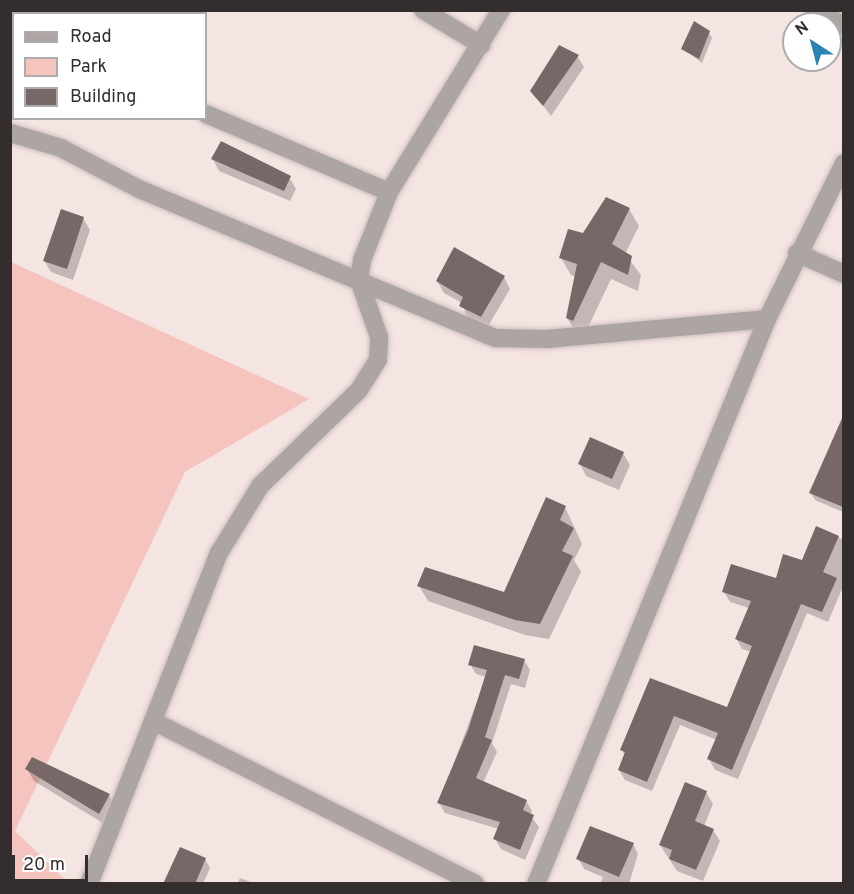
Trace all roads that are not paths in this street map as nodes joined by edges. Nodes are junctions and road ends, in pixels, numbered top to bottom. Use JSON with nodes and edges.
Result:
{"nodes":[{"id":1,"x":423,"y":10,"type":"edge"},
{"id":2,"x":501,"y":10,"type":"edge"},
{"id":3,"x":814,"y":10,"type":"edge"},
{"id":4,"x":843,"y":25,"type":"edge"},
{"id":5,"x":481,"y":45,"type":"junction"},
{"id":6,"x":207,"y":114,"type":"edge"},
{"id":7,"x":10,"y":133,"type":"edge"},
{"id":8,"x":843,"y":163,"type":"edge"},
{"id":9,"x":389,"y":192,"type":"junction"},
{"id":10,"x":797,"y":253,"type":"junction"},
{"id":11,"x":843,"y":274,"type":"edge"},
{"id":12,"x":359,"y":280,"type":"junction"},
{"id":13,"x":767,"y":319,"type":"junction"},
{"id":14,"x":153,"y":721,"type":"junction"},
{"id":15,"x":89,"y":884,"type":"edge"},
{"id":16,"x":476,"y":884,"type":"edge"},
{"id":17,"x":536,"y":884,"type":"edge"}],
"edges":[{"from":1,"to":5,"type":"street"},
{"from":2,"to":5,"type":"street"},
{"from":3,"to":4,"type":"street"},
{"from":5,"to":9,"type":"street"},
{"from":6,"to":9,"type":"street"},
{"from":7,"to":12,"type":"street"},
{"from":8,"to":10,"type":"street"},
{"from":9,"to":12,"type":"street"},
{"from":10,"to":11,"type":"street"},
{"from":10,"to":13,"type":"street"},
{"from":12,"to":13,"type":"street"},
{"from":12,"to":14,"type":"street"},
{"from":13,"to":17,"type":"street"},
{"from":14,"to":15,"type":"street"},
{"from":14,"to":16,"type":"street"}]}
